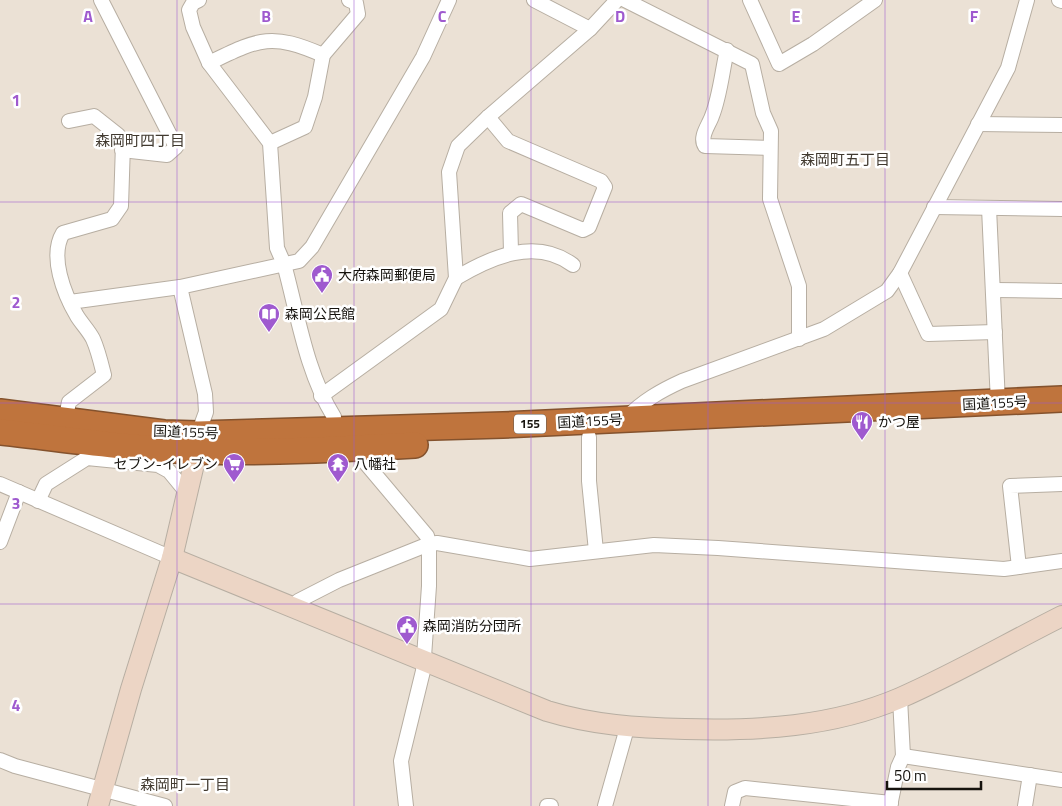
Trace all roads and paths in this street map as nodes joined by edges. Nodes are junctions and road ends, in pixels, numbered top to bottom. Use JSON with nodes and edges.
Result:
{"nodes":[{"id":1,"x":101,"y":0,"type":"edge"},
{"id":2,"x":199,"y":0,"type":"edge"},
{"id":3,"x":349,"y":0,"type":"edge"},
{"id":4,"x":449,"y":0,"type":"edge"},
{"id":5,"x":534,"y":0,"type":"edge"},
{"id":6,"x":617,"y":0,"type":"edge"},
{"id":7,"x":625,"y":0,"type":"edge"},
{"id":8,"x":750,"y":0,"type":"edge"},
{"id":9,"x":875,"y":0,"type":"edge"},
{"id":10,"x":1027,"y":0,"type":"edge"},
{"id":11,"x":590,"y":29,"type":"junction"},
{"id":12,"x":727,"y":50,"type":"junction"},
{"id":13,"x":323,"y":55,"type":"junction"},
{"id":14,"x":209,"y":63,"type":"junction"},
{"id":15,"x":488,"y":117,"type":"junction"},
{"id":16,"x":69,"y":121,"type":"dead end"},
{"id":17,"x":978,"y":124,"type":"junction"},
{"id":18,"x":1062,"y":126,"type":"edge"},
{"id":19,"x":270,"y":143,"type":"junction"},
{"id":20,"x":770,"y":148,"type":"junction"},
{"id":21,"x":122,"y":150,"type":"junction"},
{"id":22,"x":934,"y":207,"type":"junction"},
{"id":23,"x":989,"y":208,"type":"junction"},
{"id":24,"x":1062,"y":209,"type":"edge"},
{"id":25,"x":511,"y":252,"type":"junction"},
{"id":26,"x":284,"y":264,"type":"junction"},
{"id":27,"x":573,"y":264,"type":"dead end"},
{"id":28,"x":900,"y":273,"type":"junction"},
{"id":29,"x":456,"y":278,"type":"junction"},
{"id":30,"x":180,"y":287,"type":"junction"},
{"id":31,"x":994,"y":290,"type":"junction"},
{"id":32,"x":1062,"y":291,"type":"edge"},
{"id":33,"x":70,"y":302,"type":"junction"},
{"id":34,"x":994,"y":332,"type":"junction"},
{"id":35,"x":800,"y":339,"type":"junction"},
{"id":36,"x":321,"y":396,"type":"junction"},
{"id":37,"x":1062,"y":399,"type":"edge"},
{"id":38,"x":998,"y":403,"type":"junction"},
{"id":39,"x":0,"y":412,"type":"edge"},
{"id":40,"x":1062,"y":416,"type":"edge"},
{"id":41,"x":334,"y":417,"type":"dead end"},
{"id":42,"x":625,"y":419,"type":"junction"},
{"id":43,"x":66,"y":420,"type":"junction"},
{"id":44,"x":0,"y":432,"type":"edge"},
{"id":45,"x":589,"y":437,"type":"junction"},
{"id":46,"x":198,"y":442,"type":"junction"},
{"id":47,"x":363,"y":460,"type":"dead end"},
{"id":48,"x":0,"y":484,"type":"edge"},
{"id":49,"x":1062,"y":484,"type":"edge"},
{"id":50,"x":188,"y":489,"type":"junction"},
{"id":51,"x":19,"y":492,"type":"junction"},
{"id":52,"x":38,"y":501,"type":"junction"},
{"id":53,"x":0,"y":542,"type":"edge"},
{"id":54,"x":429,"y":544,"type":"junction"},
{"id":55,"x":596,"y":551,"type":"junction"},
{"id":56,"x":172,"y":558,"type":"junction"},
{"id":57,"x":1062,"y":561,"type":"edge"},
{"id":58,"x":1019,"y":568,"type":"junction"},
{"id":59,"x":295,"y":608,"type":"junction"},
{"id":60,"x":1062,"y":616,"type":"edge"},
{"id":61,"x":424,"y":660,"type":"junction"},
{"id":62,"x":900,"y":698,"type":"junction"},
{"id":63,"x":627,"y":728,"type":"junction"},
{"id":64,"x":903,"y":756,"type":"junction"},
{"id":65,"x":0,"y":760,"type":"edge"},
{"id":66,"x":1030,"y":775,"type":"junction"},
{"id":67,"x":1062,"y":780,"type":"edge"},
{"id":68,"x":109,"y":798,"type":"edge"},
{"id":69,"x":891,"y":804,"type":"edge"},
{"id":70,"x":165,"y":806,"type":"edge"},
{"id":71,"x":406,"y":806,"type":"edge"},
{"id":72,"x":547,"y":806,"type":"edge"},
{"id":73,"x":551,"y":806,"type":"edge"},
{"id":74,"x":605,"y":806,"type":"edge"},
{"id":75,"x":732,"y":806,"type":"edge"},
{"id":76,"x":1025,"y":806,"type":"edge"}],
"edges":[{"from":1,"to":21,"type":"street"},
{"from":2,"to":14,"type":"street"},
{"from":3,"to":13,"type":"street"},
{"from":4,"to":26,"type":"street"},
{"from":5,"to":11,"type":"street"},
{"from":6,"to":11,"type":"street"},
{"from":7,"to":12,"type":"street"},
{"from":8,"to":9,"type":"street"},
{"from":10,"to":17,"type":"street"},
{"from":11,"to":15,"type":"street"},
{"from":12,"to":20,"type":"street"},
{"from":12,"to":20,"type":"street"},
{"from":13,"to":14,"type":"street"},
{"from":13,"to":19,"type":"street"},
{"from":14,"to":19,"type":"street"},
{"from":15,"to":25,"type":"street"},
{"from":15,"to":29,"type":"street"},
{"from":16,"to":21,"type":"street"},
{"from":17,"to":18,"type":"street"},
{"from":17,"to":22,"type":"street"},
{"from":19,"to":26,"type":"street"},
{"from":20,"to":35,"type":"street"},
{"from":21,"to":33,"type":"street"},
{"from":22,"to":23,"type":"street"},
{"from":22,"to":28,"type":"street"},
{"from":23,"to":24,"type":"street"},
{"from":23,"to":31,"type":"street"},
{"from":25,"to":27,"type":"street"},
{"from":25,"to":29,"type":"street"},
{"from":26,"to":30,"type":"street"},
{"from":26,"to":36,"type":"street"},
{"from":28,"to":34,"type":"street"},
{"from":28,"to":35,"type":"street"},
{"from":29,"to":36,"type":"street"},
{"from":30,"to":33,"type":"street"},
{"from":30,"to":46,"type":"street"},
{"from":31,"to":32,"type":"street"},
{"from":31,"to":34,"type":"street"},
{"from":33,"to":43,"type":"street"},
{"from":34,"to":38,"type":"street"},
{"from":35,"to":42,"type":"street"},
{"from":36,"to":41,"type":"street"},
{"from":37,"to":38,"type":"highway","name":"国道155号","number":"155"},
{"from":38,"to":42,"type":"highway","name":"国道155号","number":"155"},
{"from":39,"to":43,"type":"highway","name":"国道155号","number":"155"},
{"from":40,"to":45,"type":"highway","name":"国道155号","number":"155"},
{"from":42,"to":46,"type":"highway","name":"国道155号","number":"155"},
{"from":43,"to":46,"type":"highway","name":"国道155号","number":"155"},
{"from":44,"to":46,"type":"highway","name":"国道155号","number":"155"},
{"from":45,"to":46,"type":"highway","name":"国道155号","number":"155"},
{"from":45,"to":55,"type":"street"},
{"from":46,"to":50,"type":"street"},
{"from":47,"to":54,"type":"street"},
{"from":48,"to":51,"type":"street"},
{"from":49,"to":58,"type":"street"},
{"from":50,"to":52,"type":"street"},
{"from":50,"to":56,"type":"street"},
{"from":51,"to":52,"type":"street"},
{"from":51,"to":53,"type":"street"},
{"from":52,"to":56,"type":"street"},
{"from":54,"to":55,"type":"street"},
{"from":54,"to":59,"type":"street"},
{"from":54,"to":61,"type":"street"},
{"from":55,"to":58,"type":"street"},
{"from":56,"to":59,"type":"street"},
{"from":56,"to":68,"type":"street"},
{"from":57,"to":58,"type":"street"},
{"from":59,"to":61,"type":"street"},
{"from":60,"to":62,"type":"street"},
{"from":61,"to":63,"type":"street"},
{"from":61,"to":71,"type":"street"},
{"from":62,"to":63,"type":"street"},
{"from":62,"to":64,"type":"street"},
{"from":63,"to":74,"type":"street"},
{"from":64,"to":66,"type":"street"},
{"from":64,"to":69,"type":"street"},
{"from":65,"to":68,"type":"street"},
{"from":66,"to":67,"type":"street"},
{"from":66,"to":76,"type":"street"},
{"from":68,"to":70,"type":"street"},
{"from":69,"to":75,"type":"street"},
{"from":72,"to":73,"type":"street"}]}
